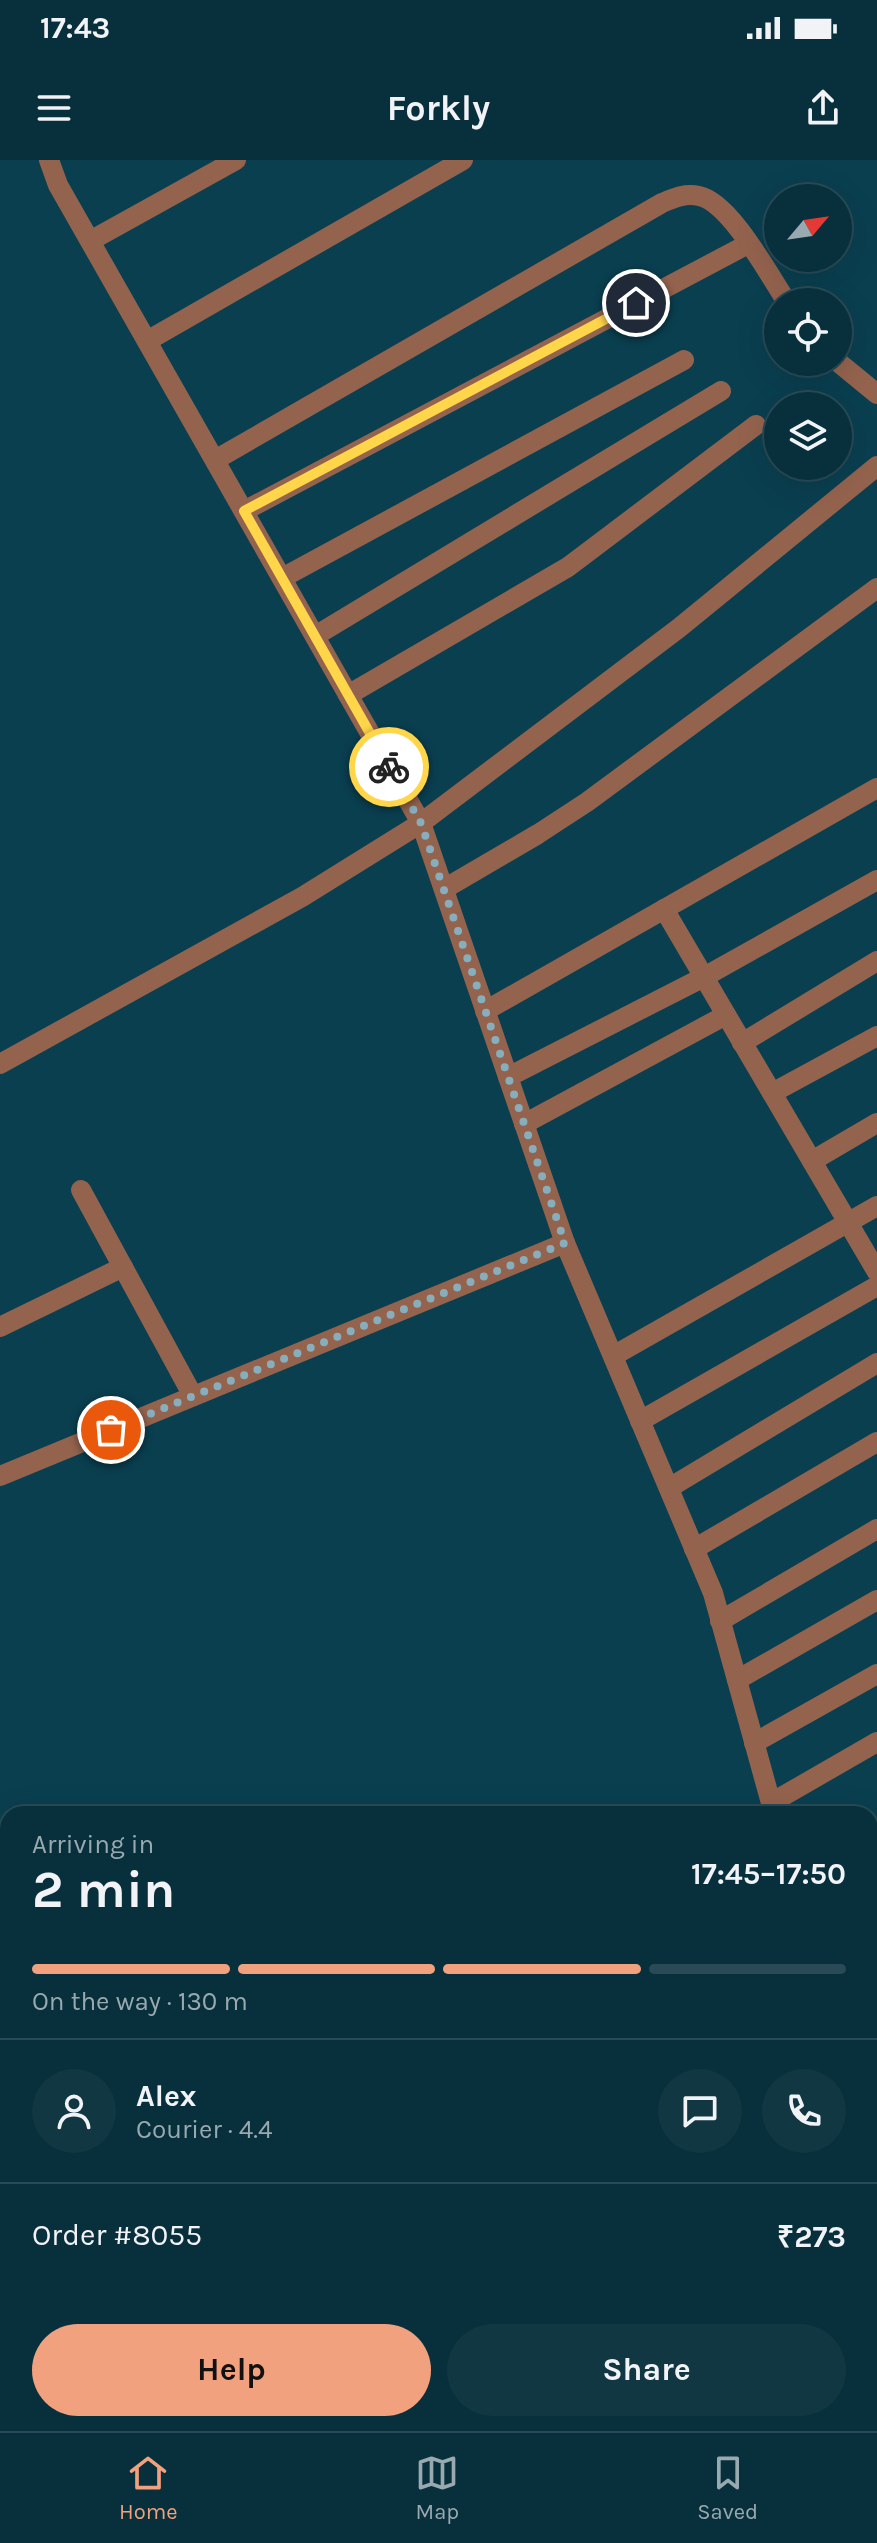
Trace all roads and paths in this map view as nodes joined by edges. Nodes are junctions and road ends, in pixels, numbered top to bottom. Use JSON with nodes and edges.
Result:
{"nodes":[{"id":1,"x":49,"y":160,"type":"edge"},
{"id":2,"x":236,"y":160,"type":"edge"},
{"id":3,"x":463,"y":160,"type":"edge"},
{"id":4,"x":90,"y":241,"type":"junction"},
{"id":5,"x":748,"y":244,"type":"junction"},
{"id":6,"x":778,"y":288,"type":"edge"},
{"id":7,"x":147,"y":341,"type":"junction"},
{"id":8,"x":684,"y":360,"type":"dead end"},
{"id":9,"x":852,"y":373,"type":"edge"},
{"id":10,"x":721,"y":391,"type":"dead end"},
{"id":11,"x":877,"y":394,"type":"edge"},
{"id":12,"x":756,"y":425,"type":"dead end"},
{"id":13,"x":215,"y":460,"type":"junction"},
{"id":14,"x":877,"y":466,"type":"edge"},
{"id":15,"x":244,"y":511,"type":"junction"},
{"id":16,"x":282,"y":578,"type":"junction"},
{"id":17,"x":877,"y":588,"type":"edge"},
{"id":18,"x":315,"y":636,"type":"junction"},
{"id":19,"x":348,"y":695,"type":"junction"},
{"id":20,"x":877,"y":788,"type":"edge"},
{"id":21,"x":421,"y":823,"type":"junction"},
{"id":22,"x":877,"y":880,"type":"edge"},
{"id":23,"x":444,"y":889,"type":"junction"},
{"id":24,"x":664,"y":909,"type":"junction"},
{"id":25,"x":877,"y":961,"type":"edge"},
{"id":26,"x":704,"y":977,"type":"junction"},
{"id":27,"x":485,"y":1011,"type":"junction"},
{"id":28,"x":726,"y":1015,"type":"junction"},
{"id":29,"x":877,"y":1036,"type":"edge"},
{"id":30,"x":742,"y":1043,"type":"junction"},
{"id":31,"x":0,"y":1064,"type":"edge"},
{"id":32,"x":508,"y":1077,"type":"junction"},
{"id":33,"x":772,"y":1093,"type":"junction"},
{"id":34,"x":877,"y":1123,"type":"edge"},
{"id":35,"x":524,"y":1124,"type":"junction"},
{"id":36,"x":812,"y":1161,"type":"junction"},
{"id":37,"x":81,"y":1190,"type":"dead end"},
{"id":38,"x":877,"y":1206,"type":"edge"},
{"id":39,"x":848,"y":1222,"type":"junction"},
{"id":40,"x":565,"y":1243,"type":"junction"},
{"id":41,"x":123,"y":1267,"type":"junction"},
{"id":42,"x":877,"y":1272,"type":"edge"},
{"id":43,"x":877,"y":1286,"type":"edge"},
{"id":44,"x":0,"y":1327,"type":"edge"},
{"id":45,"x":613,"y":1356,"type":"junction"},
{"id":46,"x":877,"y":1363,"type":"edge"},
{"id":47,"x":193,"y":1396,"type":"junction"},
{"id":48,"x":640,"y":1421,"type":"junction"},
{"id":49,"x":877,"y":1442,"type":"edge"},
{"id":50,"x":0,"y":1476,"type":"edge"},
{"id":51,"x":669,"y":1488,"type":"junction"},
{"id":52,"x":877,"y":1529,"type":"edge"},
{"id":53,"x":694,"y":1549,"type":"junction"},
{"id":54,"x":877,"y":1600,"type":"edge"},
{"id":55,"x":720,"y":1621,"type":"junction"},
{"id":56,"x":877,"y":1674,"type":"edge"},
{"id":57,"x":737,"y":1680,"type":"junction"},
{"id":58,"x":877,"y":1742,"type":"edge"},
{"id":59,"x":754,"y":1743,"type":"junction"},
{"id":60,"x":772,"y":1806,"type":"edge"},
{"id":61,"x":776,"y":1806,"type":"edge"}],
"edges":[{"from":1,"to":4,"type":"street"},
{"from":2,"to":4,"type":"street"},
{"from":3,"to":7,"type":"street"},
{"from":4,"to":7,"type":"street"},
{"from":5,"to":6,"type":"street"},
{"from":5,"to":13,"type":"street"},
{"from":5,"to":15,"type":"street"},
{"from":7,"to":13,"type":"street"},
{"from":8,"to":16,"type":"street"},
{"from":9,"to":11,"type":"street"},
{"from":10,"to":18,"type":"street"},
{"from":12,"to":19,"type":"street"},
{"from":13,"to":15,"type":"street"},
{"from":14,"to":21,"type":"street"},
{"from":15,"to":16,"type":"street"},
{"from":16,"to":18,"type":"street"},
{"from":17,"to":23,"type":"street"},
{"from":18,"to":19,"type":"street"},
{"from":19,"to":21,"type":"street"},
{"from":20,"to":24,"type":"street"},
{"from":21,"to":23,"type":"street"},
{"from":21,"to":31,"type":"street"},
{"from":22,"to":26,"type":"street"},
{"from":23,"to":27,"type":"street"},
{"from":24,"to":26,"type":"street"},
{"from":24,"to":27,"type":"street"},
{"from":25,"to":30,"type":"street"},
{"from":26,"to":28,"type":"street"},
{"from":26,"to":32,"type":"street"},
{"from":27,"to":32,"type":"street"},
{"from":28,"to":30,"type":"street"},
{"from":28,"to":35,"type":"street"},
{"from":29,"to":33,"type":"street"},
{"from":30,"to":33,"type":"street"},
{"from":32,"to":35,"type":"street"},
{"from":33,"to":36,"type":"street"},
{"from":34,"to":36,"type":"street"},
{"from":35,"to":40,"type":"street"},
{"from":36,"to":39,"type":"street"},
{"from":37,"to":41,"type":"street"},
{"from":38,"to":39,"type":"street"},
{"from":39,"to":42,"type":"street"},
{"from":39,"to":45,"type":"street"},
{"from":40,"to":45,"type":"street"},
{"from":40,"to":47,"type":"street"},
{"from":41,"to":44,"type":"street"},
{"from":41,"to":47,"type":"street"},
{"from":43,"to":48,"type":"street"},
{"from":45,"to":48,"type":"street"},
{"from":46,"to":51,"type":"street"},
{"from":47,"to":50,"type":"street"},
{"from":48,"to":51,"type":"street"},
{"from":49,"to":53,"type":"street"},
{"from":51,"to":53,"type":"street"},
{"from":52,"to":55,"type":"street"},
{"from":53,"to":55,"type":"street"},
{"from":54,"to":57,"type":"street"},
{"from":55,"to":57,"type":"street"},
{"from":56,"to":59,"type":"street"},
{"from":57,"to":59,"type":"street"},
{"from":58,"to":61,"type":"street"},
{"from":59,"to":60,"type":"street"}]}
